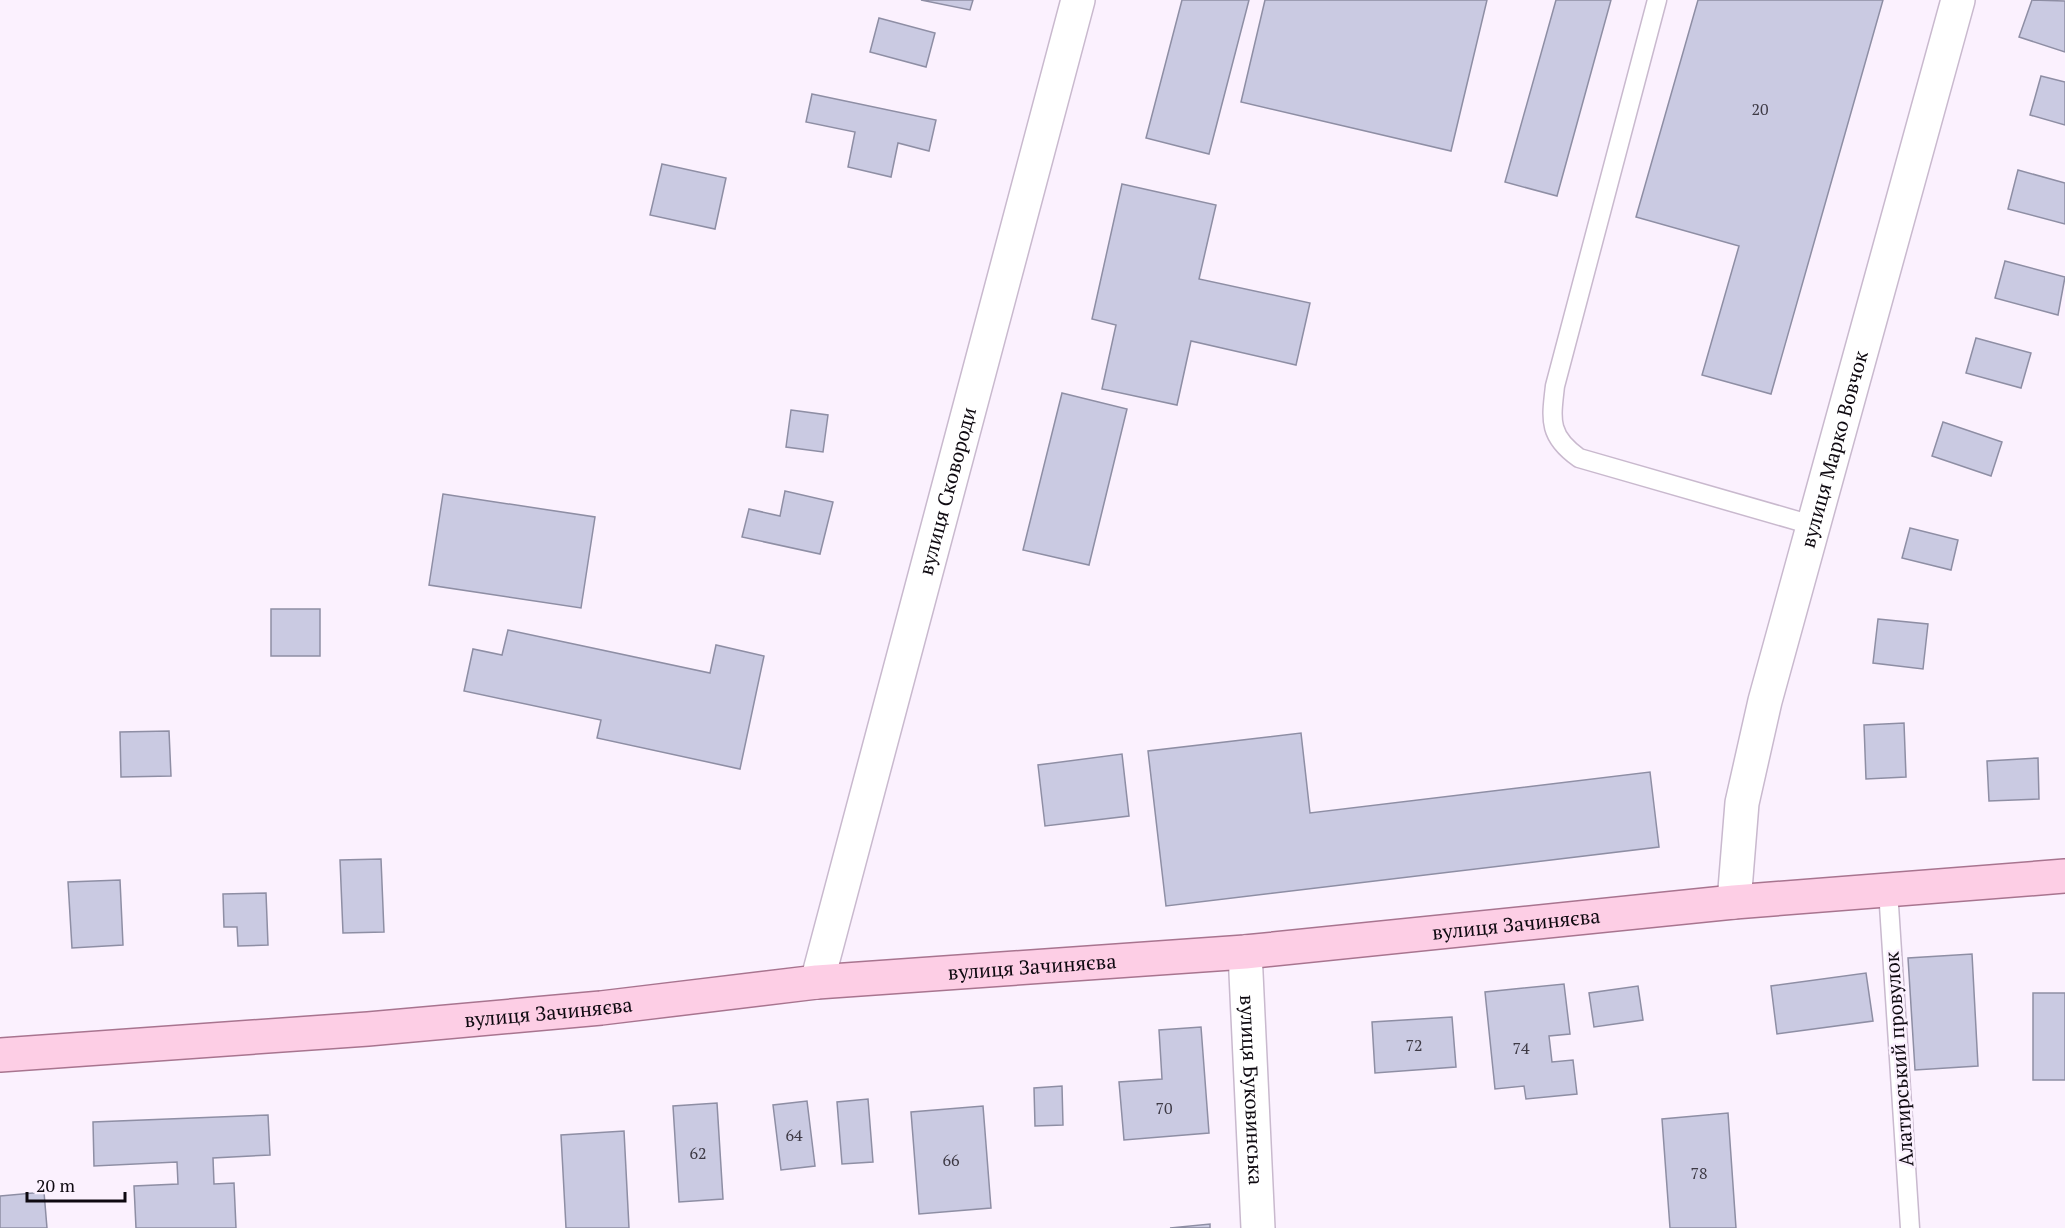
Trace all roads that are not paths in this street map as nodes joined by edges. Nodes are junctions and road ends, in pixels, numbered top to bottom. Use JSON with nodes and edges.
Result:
{"nodes":[{"id":1,"x":1078,"y":0,"type":"edge"},
{"id":2,"x":1657,"y":0,"type":"edge"},
{"id":3,"x":1958,"y":0,"type":"edge"},
{"id":4,"x":1812,"y":525,"type":"junction"},
{"id":5,"x":2065,"y":876,"type":"edge"},
{"id":6,"x":1888,"y":890,"type":"junction"},
{"id":7,"x":1734,"y":902,"type":"junction"},
{"id":8,"x":1245,"y":952,"type":"junction"},
{"id":9,"x":817,"y":982,"type":"junction"},
{"id":10,"x":0,"y":1056,"type":"edge"},
{"id":11,"x":1258,"y":1228,"type":"edge"},
{"id":12,"x":1910,"y":1228,"type":"edge"}],
"edges":[{"from":1,"to":9,"type":"street","name":"вулиця Сковороди"},
{"from":2,"to":4,"type":"lane"},
{"from":3,"to":4,"type":"street","name":"вулиця Марко Вовчок"},
{"from":4,"to":7,"type":"street","name":"вулиця Марко Вовчок"},
{"from":5,"to":6,"type":"main road","name":"вулиця Зачиняєва"},
{"from":6,"to":7,"type":"main road","name":"вулиця Зачиняєва"},
{"from":6,"to":12,"type":"lane","name":"Алатирський провулок"},
{"from":7,"to":8,"type":"main road","name":"вулиця Зачиняєва"},
{"from":8,"to":9,"type":"main road","name":"вулиця Зачиняєва"},
{"from":8,"to":11,"type":"street","name":"вулиця Буковинська"},
{"from":9,"to":10,"type":"main road","name":"вулиця Зачиняєва"}]}
